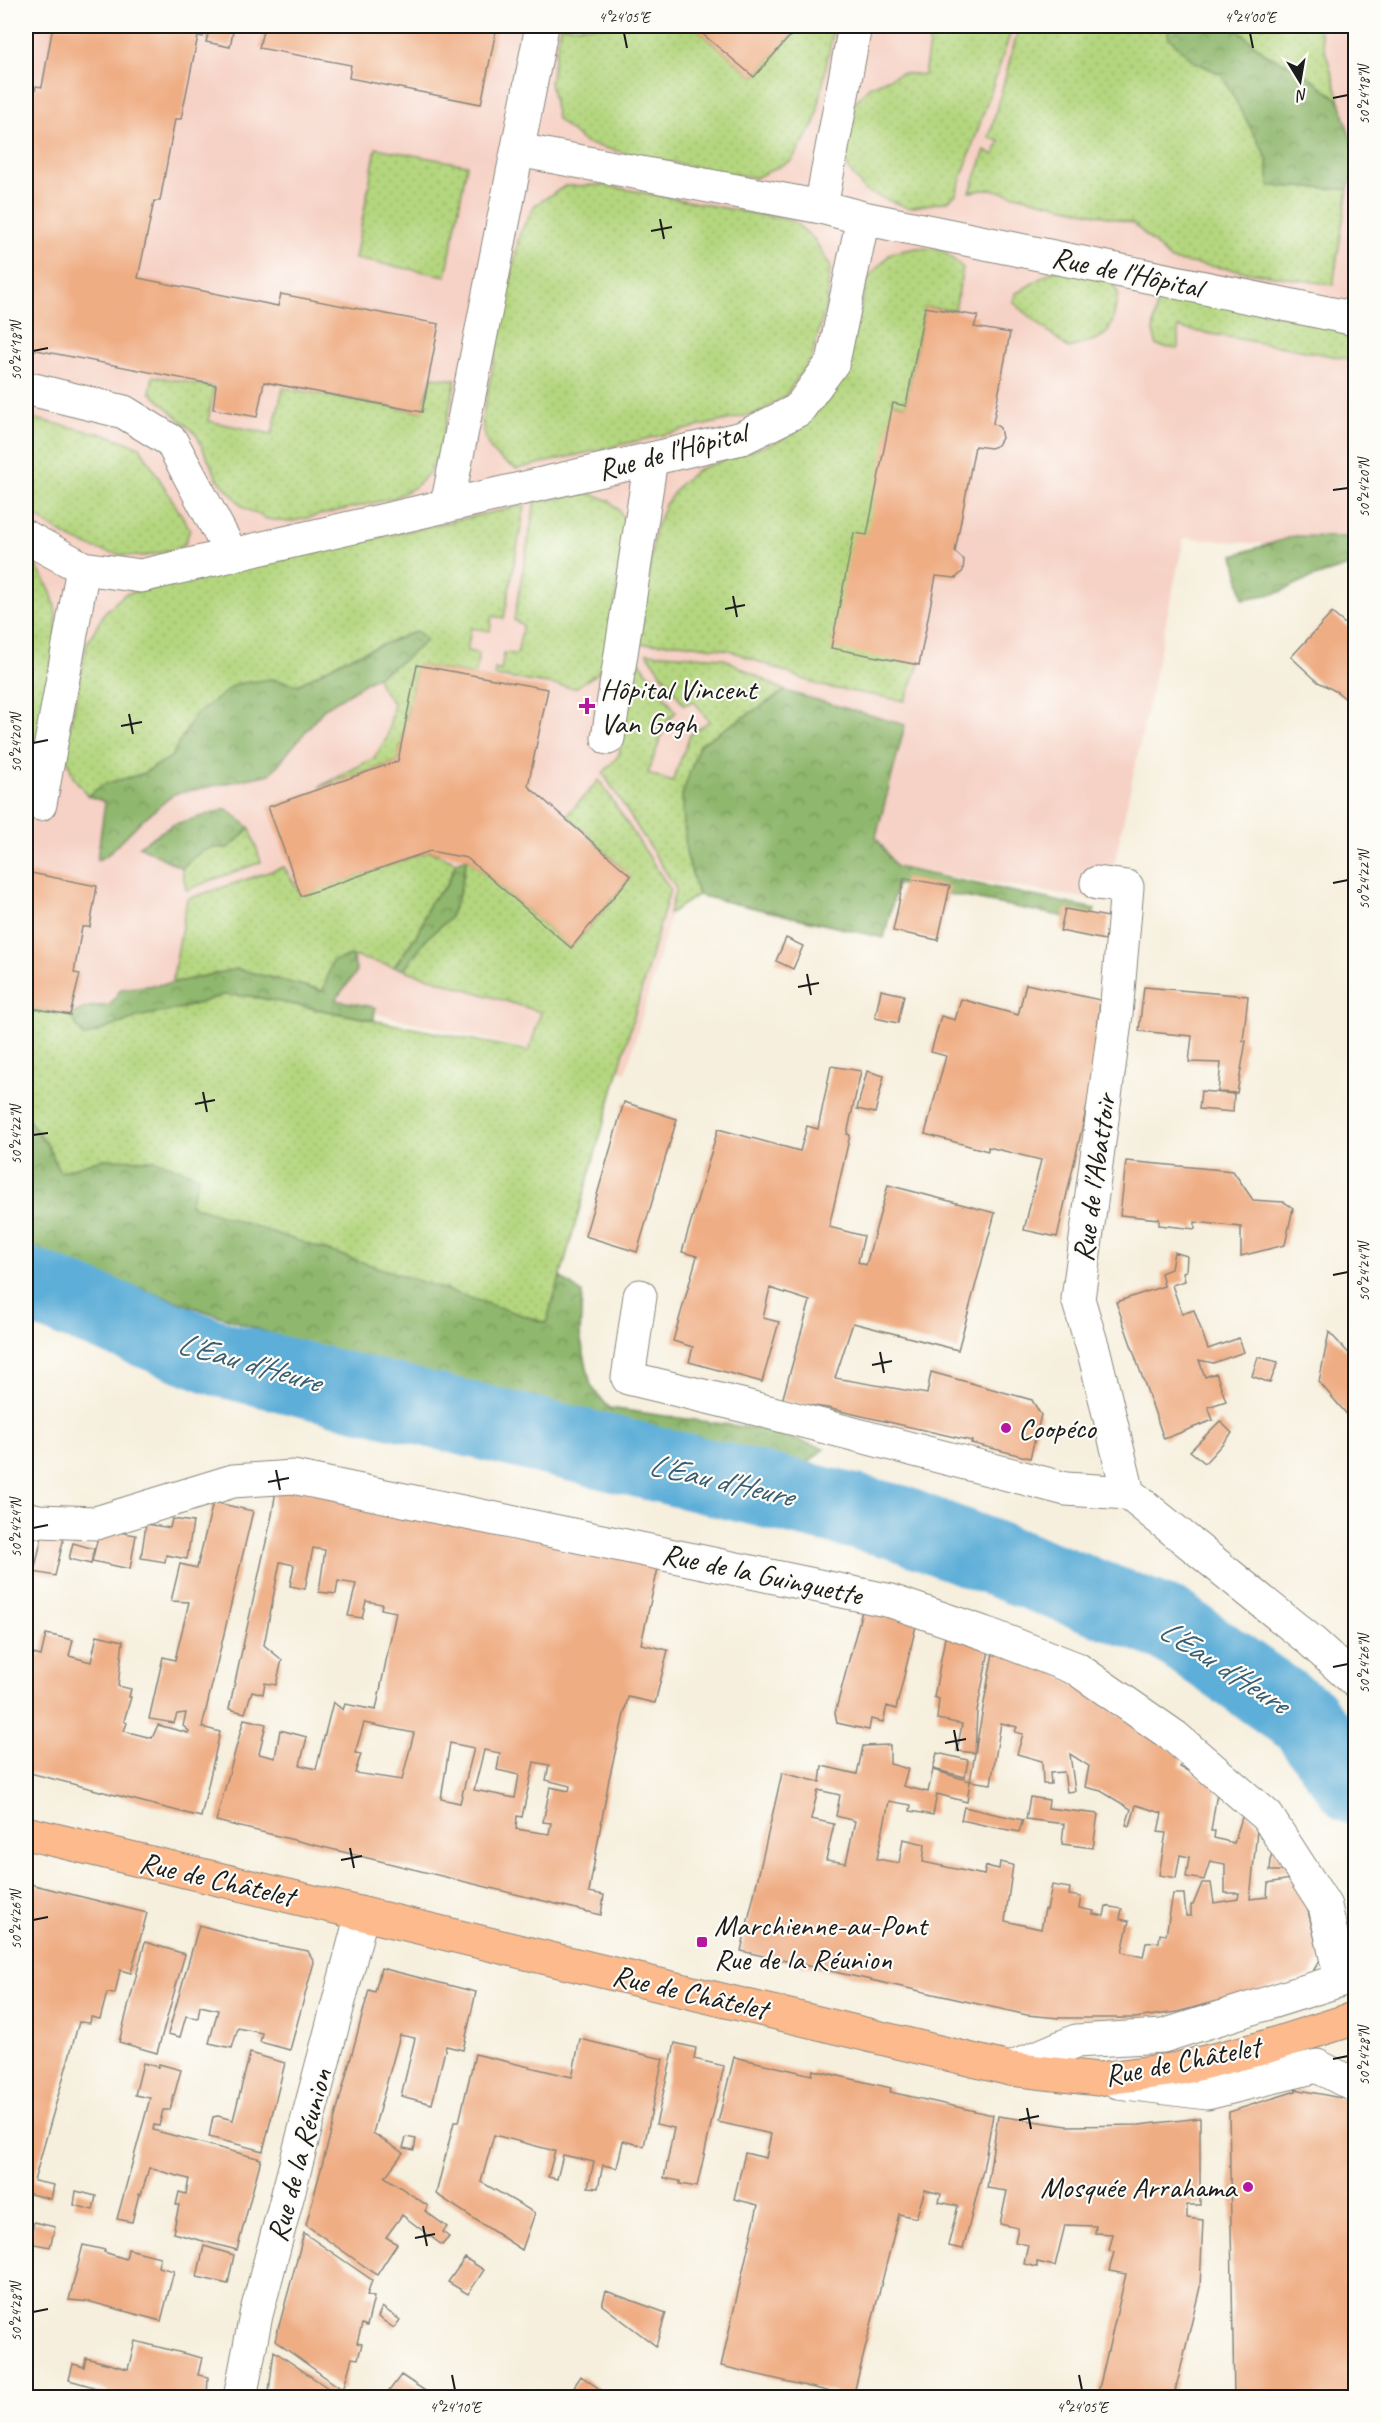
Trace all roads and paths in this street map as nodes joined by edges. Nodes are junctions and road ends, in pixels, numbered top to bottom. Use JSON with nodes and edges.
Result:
{"nodes":[{"id":1,"x":542,"y":26,"type":"edge"},
{"id":2,"x":855,"y":26,"type":"edge"},
{"id":3,"x":518,"y":150,"type":"junction"},
{"id":4,"x":821,"y":207,"type":"junction"},
{"id":5,"x":863,"y":218,"type":"junction"},
{"id":6,"x":1356,"y":319,"type":"edge"},
{"id":7,"x":26,"y":388,"type":"edge"},
{"id":8,"x":651,"y":459,"type":"junction"},
{"id":9,"x":447,"y":506,"type":"junction"},
{"id":10,"x":26,"y":537,"type":"edge"},
{"id":11,"x":232,"y":555,"type":"junction"},
{"id":12,"x":83,"y":568,"type":"junction"},
{"id":13,"x":608,"y":738,"type":"dead end"},
{"id":14,"x":40,"y":804,"type":"dead end"},
{"id":15,"x":1097,"y":883,"type":"dead end"},
{"id":16,"x":640,"y":1296,"type":"dead end"},
{"id":17,"x":1128,"y":1493,"type":"junction"},
{"id":18,"x":26,"y":1518,"type":"edge"},
{"id":19,"x":1356,"y":1682,"type":"edge"},
{"id":20,"x":26,"y":1833,"type":"edge"},
{"id":21,"x":362,"y":1914,"type":"junction"},
{"id":22,"x":1356,"y":2018,"type":"edge"},
{"id":23,"x":1010,"y":2069,"type":"junction"},
{"id":24,"x":1098,"y":2079,"type":"junction"},
{"id":25,"x":1356,"y":2086,"type":"edge"},
{"id":26,"x":240,"y":2397,"type":"edge"}],
"edges":[{"from":1,"to":3,"type":"street"},
{"from":2,"to":4,"type":"street"},
{"from":3,"to":4,"type":"street","name":"Rue de l'Hôpital"},
{"from":3,"to":9,"type":"street"},
{"from":4,"to":5,"type":"street","name":"Rue de l'Hôpital"},
{"from":5,"to":6,"type":"street","name":"Rue de l'Hôpital"},
{"from":5,"to":8,"type":"street","name":"Rue de l'Hôpital"},
{"from":7,"to":11,"type":"street"},
{"from":8,"to":9,"type":"street","name":"Rue de l'Hôpital"},
{"from":8,"to":13,"type":"street"},
{"from":9,"to":11,"type":"street","name":"Rue de l'Hôpital"},
{"from":10,"to":12,"type":"street","name":"Rue de l'Hôpital"},
{"from":11,"to":12,"type":"street","name":"Rue de l'Hôpital"},
{"from":12,"to":14,"type":"street"},
{"from":15,"to":17,"type":"street","name":"Rue de l'Abattoir"},
{"from":16,"to":17,"type":"street"},
{"from":17,"to":19,"type":"street"},
{"from":18,"to":23,"type":"street","name":"Rue de la Guinguette"},
{"from":20,"to":21,"type":"main road","name":"Rue de Châtelet"},
{"from":21,"to":23,"type":"main road","name":"Rue de Châtelet"},
{"from":21,"to":26,"type":"street","name":"Rue de la Réunion"},
{"from":22,"to":24,"type":"main road","name":"Rue de Châtelet"},
{"from":23,"to":24,"type":"main road","name":"Rue de Châtelet"},
{"from":24,"to":25,"type":"street"}]}
